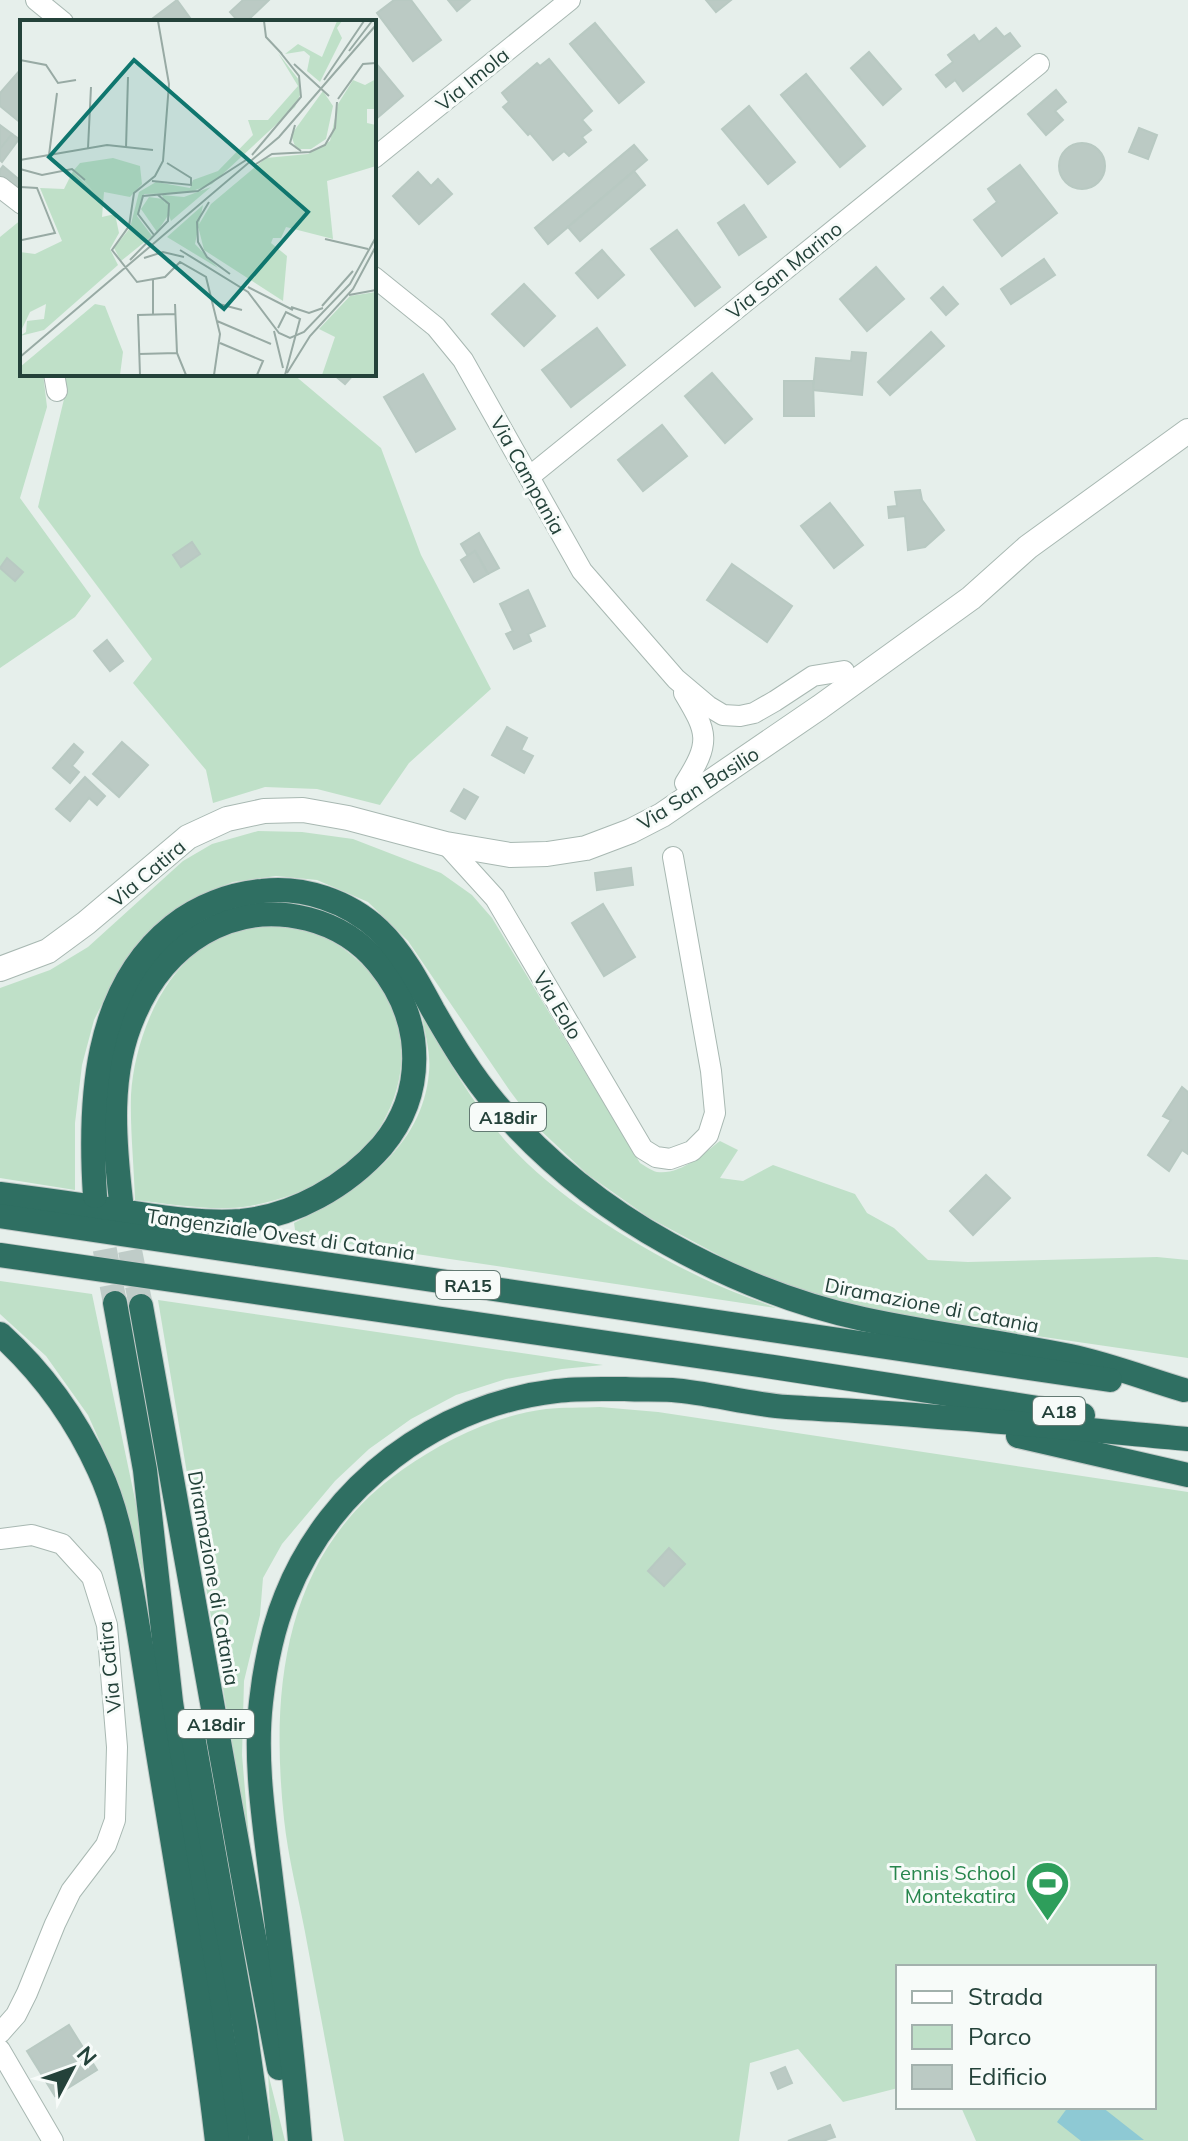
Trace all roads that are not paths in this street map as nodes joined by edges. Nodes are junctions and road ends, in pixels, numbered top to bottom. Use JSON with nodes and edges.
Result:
{"nodes":[{"id":1,"x":36,"y":0,"type":"edge"},
{"id":2,"x":570,"y":0,"type":"edge"},
{"id":3,"x":61,"y":20,"type":"edge"},
{"id":4,"x":1039,"y":64,"type":"dead end"},
{"id":5,"x":376,"y":156,"type":"edge"},
{"id":6,"x":0,"y":187,"type":"edge"},
{"id":7,"x":20,"y":202,"type":"edge"},
{"id":8,"x":376,"y":279,"type":"edge"},
{"id":9,"x":1188,"y":431,"type":"edge"},
{"id":10,"x":529,"y":477,"type":"junction"},
{"id":11,"x":1028,"y":547,"type":"junction"},
{"id":12,"x":844,"y":671,"type":"junction"},
{"id":13,"x":676,"y":679,"type":"junction"},
{"id":14,"x":685,"y":783,"type":"junction"},
{"id":15,"x":446,"y":844,"type":"junction"},
{"id":16,"x":673,"y":857,"type":"dead end"},
{"id":17,"x":0,"y":969,"type":"edge"},
{"id":18,"x":0,"y":1194,"type":"edge"},
{"id":19,"x":95,"y":1196,"type":"tunnel mouth"},
{"id":20,"x":121,"y":1201,"type":"tunnel mouth"},
{"id":21,"x":0,"y":1216,"type":"edge"},
{"id":22,"x":0,"y":1255,"type":"edge"},
{"id":23,"x":115,"y":1303,"type":"tunnel mouth"},
{"id":24,"x":141,"y":1306,"type":"tunnel mouth"},
{"id":25,"x":0,"y":1334,"type":"edge"},
{"id":26,"x":935,"y":1355,"type":"joint"},
{"id":27,"x":773,"y":1367,"type":"junction"},
{"id":28,"x":930,"y":1390,"type":"joint"},
{"id":29,"x":1186,"y":1390,"type":"edge"},
{"id":30,"x":927,"y":1416,"type":"junction"},
{"id":31,"x":1188,"y":1431,"type":"edge"},
{"id":32,"x":1188,"y":1439,"type":"edge"},
{"id":33,"x":145,"y":1470,"type":"junction"},
{"id":34,"x":1188,"y":1475,"type":"edge"},
{"id":35,"x":0,"y":1539,"type":"edge"},
{"id":36,"x":252,"y":1926,"type":"junction"},
{"id":37,"x":0,"y":2033,"type":"edge"},
{"id":38,"x":0,"y":2050,"type":"edge"},
{"id":39,"x":293,"y":2061,"type":"junction"},
{"id":40,"x":53,"y":2141,"type":"edge"},
{"id":41,"x":217,"y":2141,"type":"edge"},
{"id":42,"x":237,"y":2141,"type":"edge"},
{"id":43,"x":261,"y":2141,"type":"edge"},
{"id":44,"x":294,"y":2141,"type":"edge"},
{"id":45,"x":300,"y":2141,"type":"edge"},
{"id":46,"x":311,"y":2141,"type":"edge"}],
"edges":[{"from":1,"to":3,"type":"street"},
{"from":2,"to":5,"type":"street","name":"Via Imola"},
{"from":4,"to":10,"type":"street","name":"Via San Marino"},
{"from":6,"to":7,"type":"street"},
{"from":8,"to":10,"type":"street","name":"Via Campania"},
{"from":9,"to":11,"type":"street","name":"Via San Basilio"},
{"from":10,"to":13,"type":"street","name":"Via Campania"},
{"from":11,"to":12,"type":"street","name":"Via San Basilio"},
{"from":11,"to":15,"type":"street","name":"Via San Basilio"},
{"from":12,"to":13,"type":"street"},
{"from":12,"to":14,"type":"street","name":"Via San Basilio"},
{"from":13,"to":14,"type":"street"},
{"from":14,"to":15,"type":"street","name":"Via San Basilio"},
{"from":15,"to":16,"type":"street","name":"Via Eolo"},
{"from":15,"to":17,"type":"street","name":"Via Catira"},
{"from":18,"to":20,"type":"highway"},
{"from":19,"to":29,"type":"highway","name":"Diramazione di Catania","number":"A18dir"},
{"from":21,"to":26,"type":"highway","name":"Tangenziale Ovest di Catania","number":"RA15"},
{"from":22,"to":27,"type":"highway","number":"RA15"},
{"from":23,"to":33,"type":"highway","number":"A18dir"},
{"from":24,"to":36,"type":"highway","name":"Diramazione di Catania","number":"A18dir"},
{"from":25,"to":41,"type":"highway"},
{"from":26,"to":29,"type":"highway","number":"A18"},
{"from":27,"to":28,"type":"highway","number":"RA15"},
{"from":27,"to":30,"type":"highway"},
{"from":28,"to":31,"type":"highway","number":"A18"},
{"from":30,"to":32,"type":"highway"},
{"from":30,"to":34,"type":"highway"},
{"from":30,"to":39,"type":"highway"},
{"from":33,"to":42,"type":"highway","number":"A18dir"},
{"from":33,"to":43,"type":"highway"},
{"from":35,"to":37,"type":"street","name":"Via Catira"},
{"from":36,"to":39,"type":"highway"},
{"from":36,"to":44,"type":"highway","name":"Diramazione di Catania","number":"A18dir"},
{"from":38,"to":40,"type":"street"},
{"from":39,"to":45,"type":"highway"},
{"from":39,"to":46,"type":"highway"}]}
